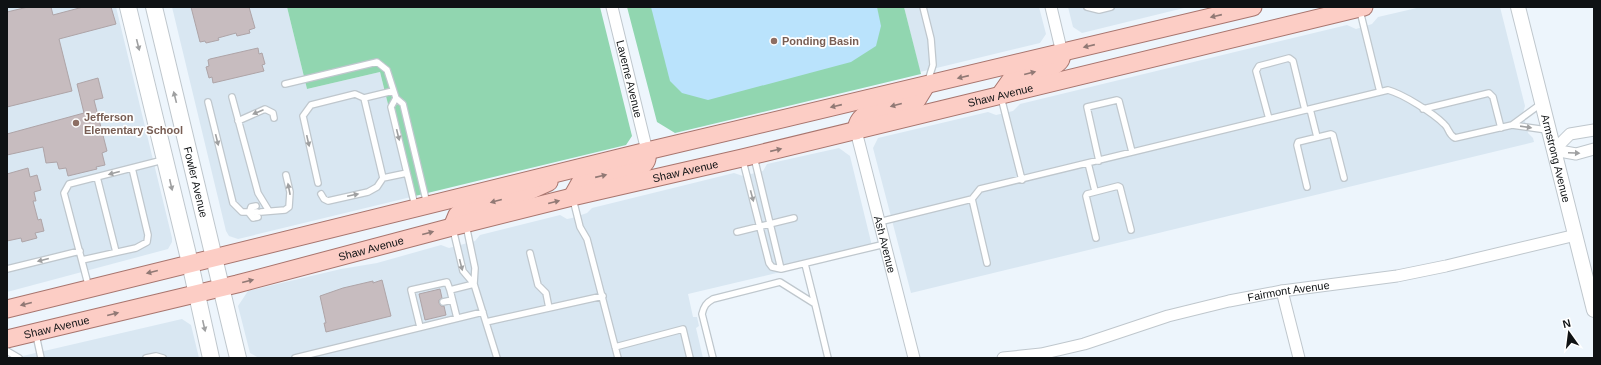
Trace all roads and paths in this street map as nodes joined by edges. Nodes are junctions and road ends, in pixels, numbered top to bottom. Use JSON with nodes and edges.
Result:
{"nodes":[{"id":1,"x":128,"y":7,"type":"edge"},
{"id":2,"x":154,"y":7,"type":"edge"},
{"id":3,"x":612,"y":7,"type":"edge"},
{"id":4,"x":924,"y":7,"type":"edge"},
{"id":5,"x":1051,"y":7,"type":"edge"},
{"id":6,"x":1087,"y":7,"type":"edge"},
{"id":7,"x":1111,"y":7,"type":"edge"},
{"id":8,"x":1252,"y":7,"type":"edge"},
{"id":9,"x":1518,"y":7,"type":"edge"},
{"id":10,"x":1362,"y":8,"type":"edge"},
{"id":11,"x":1062,"y":53,"type":"junction"},
{"id":12,"x":285,"y":84,"type":"dead end"},
{"id":13,"x":926,"y":85,"type":"junction"},
{"id":14,"x":393,"y":91,"type":"junction"},
{"id":15,"x":1380,"y":92,"type":"junction"},
{"id":16,"x":1000,"y":95,"type":"junction"},
{"id":17,"x":232,"y":97,"type":"dead end"},
{"id":18,"x":364,"y":98,"type":"junction"},
{"id":19,"x":396,"y":98,"type":"junction"},
{"id":20,"x":208,"y":102,"type":"dead end"},
{"id":21,"x":1542,"y":103,"type":"junction"},
{"id":22,"x":1308,"y":109,"type":"junction"},
{"id":23,"x":1423,"y":109,"type":"junction"},
{"id":24,"x":274,"y":118,"type":"dead end"},
{"id":25,"x":1269,"y":119,"type":"junction"},
{"id":26,"x":238,"y":121,"type":"junction"},
{"id":27,"x":1512,"y":125,"type":"junction"},
{"id":28,"x":1501,"y":128,"type":"junction"},
{"id":29,"x":1549,"y":130,"type":"junction"},
{"id":30,"x":1594,"y":130,"type":"edge"},
{"id":31,"x":856,"y":131,"type":"junction"},
{"id":32,"x":1317,"y":137,"type":"junction"},
{"id":33,"x":1594,"y":149,"type":"edge"},
{"id":34,"x":1554,"y":150,"type":"junction"},
{"id":35,"x":647,"y":151,"type":"junction"},
{"id":36,"x":1132,"y":152,"type":"junction"},
{"id":37,"x":748,"y":157,"type":"junction"},
{"id":38,"x":165,"y":160,"type":"junction"},
{"id":39,"x":1099,"y":161,"type":"junction"},
{"id":40,"x":1088,"y":163,"type":"junction"},
{"id":41,"x":584,"y":166,"type":"junction"},
{"id":42,"x":132,"y":168,"type":"junction"},
{"id":43,"x":407,"y":173,"type":"junction"},
{"id":44,"x":286,"y":175,"type":"dead end"},
{"id":45,"x":97,"y":177,"type":"junction"},
{"id":46,"x":383,"y":178,"type":"junction"},
{"id":47,"x":1344,"y":178,"type":"dead end"},
{"id":48,"x":1022,"y":180,"type":"junction"},
{"id":49,"x":318,"y":183,"type":"dead end"},
{"id":50,"x":1307,"y":187,"type":"dead end"},
{"id":51,"x":1095,"y":191,"type":"junction"},
{"id":52,"x":321,"y":194,"type":"dead end"},
{"id":53,"x":572,"y":197,"type":"junction"},
{"id":54,"x":972,"y":199,"type":"junction"},
{"id":55,"x":421,"y":206,"type":"junction"},
{"id":56,"x":249,"y":213,"type":"junction"},
{"id":57,"x":263,"y":213,"type":"junction"},
{"id":58,"x":794,"y":218,"type":"dead end"},
{"id":59,"x":879,"y":222,"type":"junction"},
{"id":60,"x":770,"y":224,"type":"junction"},
{"id":61,"x":459,"y":225,"type":"junction"},
{"id":62,"x":760,"y":227,"type":"junction"},
{"id":63,"x":1131,"y":230,"type":"dead end"},
{"id":64,"x":737,"y":232,"type":"dead end"},
{"id":65,"x":1576,"y":235,"type":"junction"},
{"id":66,"x":1096,"y":238,"type":"dead end"},
{"id":67,"x":885,"y":244,"type":"junction"},
{"id":68,"x":80,"y":251,"type":"junction"},
{"id":69,"x":116,"y":252,"type":"junction"},
{"id":70,"x":530,"y":253,"type":"dead end"},
{"id":71,"x":214,"y":257,"type":"junction"},
{"id":72,"x":82,"y":260,"type":"junction"},
{"id":73,"x":190,"y":263,"type":"junction"},
{"id":74,"x":987,"y":263,"type":"dead end"},
{"id":75,"x":805,"y":264,"type":"junction"},
{"id":76,"x":7,"y":268,"type":"edge"},
{"id":77,"x":781,"y":269,"type":"junction"},
{"id":78,"x":474,"y":284,"type":"junction"},
{"id":79,"x":222,"y":287,"type":"junction"},
{"id":80,"x":90,"y":288,"type":"junction"},
{"id":81,"x":450,"y":290,"type":"junction"},
{"id":82,"x":1282,"y":290,"type":"junction"},
{"id":83,"x":197,"y":293,"type":"junction"},
{"id":84,"x":603,"y":296,"type":"junction"},
{"id":85,"x":452,"y":300,"type":"junction"},
{"id":86,"x":443,"y":302,"type":"dead end"},
{"id":87,"x":815,"y":304,"type":"junction"},
{"id":88,"x":422,"y":307,"type":"dead end"},
{"id":89,"x":549,"y":308,"type":"junction"},
{"id":90,"x":7,"y":309,"type":"edge"},
{"id":91,"x":416,"y":309,"type":"junction"},
{"id":92,"x":1594,"y":310,"type":"edge"},
{"id":93,"x":483,"y":312,"type":"junction"},
{"id":94,"x":457,"y":318,"type":"junction"},
{"id":95,"x":486,"y":322,"type":"junction"},
{"id":96,"x":420,"y":327,"type":"junction"},
{"id":97,"x":36,"y":333,"type":"junction"},
{"id":98,"x":7,"y":339,"type":"edge"},
{"id":99,"x":616,"y":347,"type":"junction"},
{"id":100,"x":7,"y":351,"type":"edge"},
{"id":101,"x":19,"y":358,"type":"edge"},
{"id":102,"x":41,"y":358,"type":"edge"},
{"id":103,"x":146,"y":358,"type":"edge"},
{"id":104,"x":162,"y":358,"type":"edge"},
{"id":105,"x":211,"y":358,"type":"edge"},
{"id":106,"x":238,"y":358,"type":"edge"},
{"id":107,"x":295,"y":358,"type":"edge"},
{"id":108,"x":497,"y":358,"type":"edge"},
{"id":109,"x":618,"y":358,"type":"edge"},
{"id":110,"x":690,"y":358,"type":"edge"},
{"id":111,"x":713,"y":358,"type":"edge"},
{"id":112,"x":828,"y":358,"type":"edge"},
{"id":113,"x":914,"y":358,"type":"edge"},
{"id":114,"x":1003,"y":358,"type":"edge"},
{"id":115,"x":1299,"y":358,"type":"edge"}],
"edges":[{"from":1,"to":38,"type":"main road","one_way":true},
{"from":71,"to":2,"type":"main road","name":"Fowler Avenue","one_way":true},
{"from":3,"to":35,"type":"street","name":"Laverne Avenue"},
{"from":4,"to":13,"type":"lane"},
{"from":5,"to":11,"type":"street"},
{"from":6,"to":7,"type":"lane"},
{"from":8,"to":11,"type":"main road","one_way":true},
{"from":9,"to":21,"type":"street","name":"Armstrong Avenue"},
{"from":10,"to":15,"type":"lane"},
{"from":10,"to":16,"type":"main road","name":"Shaw Avenue"},
{"from":11,"to":13,"type":"main road","one_way":true},
{"from":16,"to":11,"type":"main road","one_way":true},
{"from":12,"to":14,"type":"lane"},
{"from":13,"to":31,"type":"main road","one_way":true},
{"from":13,"to":35,"type":"main road","one_way":true},
{"from":14,"to":18,"type":"lane"},
{"from":14,"to":19,"type":"lane"},
{"from":15,"to":22,"type":"lane"},
{"from":15,"to":23,"type":"lane"},
{"from":16,"to":31,"type":"main road","name":"Shaw Avenue"},
{"from":16,"to":48,"type":"lane"},
{"from":17,"to":26,"type":"lane"},
{"from":18,"to":46,"type":"lane"},
{"from":18,"to":49,"type":"lane","one_way":true},
{"from":19,"to":43,"type":"lane","one_way":true},
{"from":19,"to":55,"type":"lane"},
{"from":20,"to":56,"type":"lane","one_way":true},
{"from":21,"to":27,"type":"lane"},
{"from":21,"to":29,"type":"street","name":"Armstrong Avenue"},
{"from":22,"to":25,"type":"lane"},
{"from":22,"to":25,"type":"lane"},
{"from":22,"to":32,"type":"lane"},
{"from":23,"to":28,"type":"lane"},
{"from":23,"to":28,"type":"lane"},
{"from":24,"to":26,"type":"lane","one_way":true},
{"from":25,"to":36,"type":"lane"},
{"from":26,"to":57,"type":"lane"},
{"from":27,"to":28,"type":"lane"},
{"from":27,"to":29,"type":"lane","one_way":true},
{"from":29,"to":34,"type":"street","name":"Armstrong Avenue"},
{"from":30,"to":34,"type":"street"},
{"from":37,"to":31,"type":"main road","name":"Shaw Avenue","one_way":true},
{"from":31,"to":59,"type":"street","name":"Ash Avenue"},
{"from":32,"to":47,"type":"lane"},
{"from":32,"to":50,"type":"lane"},
{"from":34,"to":33,"type":"street","one_way":true},
{"from":34,"to":65,"type":"street","name":"Armstrong Avenue"},
{"from":35,"to":41,"type":"main road"},
{"from":53,"to":35,"type":"main road","one_way":true},
{"from":36,"to":39,"type":"lane"},
{"from":36,"to":39,"type":"lane"},
{"from":37,"to":53,"type":"main road","name":"Shaw Avenue"},
{"from":37,"to":60,"type":"lane"},
{"from":37,"to":62,"type":"lane","one_way":true},
{"from":38,"to":42,"type":"lane"},
{"from":38,"to":73,"type":"main road","one_way":true},
{"from":39,"to":40,"type":"lane"},
{"from":40,"to":48,"type":"lane"},
{"from":40,"to":51,"type":"lane"},
{"from":41,"to":55,"type":"main road"},
{"from":41,"to":61,"type":"main road","one_way":true},
{"from":42,"to":45,"type":"lane","one_way":true},
{"from":42,"to":69,"type":"lane"},
{"from":43,"to":46,"type":"lane"},
{"from":43,"to":55,"type":"lane"},
{"from":57,"to":44,"type":"lane","one_way":true},
{"from":45,"to":68,"type":"lane"},
{"from":45,"to":69,"type":"lane"},
{"from":52,"to":46,"type":"lane","one_way":true},
{"from":48,"to":54,"type":"lane"},
{"from":51,"to":63,"type":"lane"},
{"from":51,"to":66,"type":"lane"},
{"from":61,"to":53,"type":"main road","name":"Shaw Avenue","one_way":true},
{"from":53,"to":84,"type":"lane"},
{"from":54,"to":59,"type":"lane"},
{"from":54,"to":74,"type":"lane"},
{"from":55,"to":71,"type":"main road"},
{"from":56,"to":57,"type":"lane"},
{"from":56,"to":57,"type":"lane"},
{"from":58,"to":60,"type":"lane"},
{"from":59,"to":67,"type":"street","name":"Ash Avenue"},
{"from":60,"to":62,"type":"lane"},
{"from":60,"to":77,"type":"lane"},
{"from":61,"to":78,"type":"lane"},
{"from":61,"to":78,"type":"lane","one_way":true},
{"from":79,"to":61,"type":"main road","name":"Shaw Avenue","one_way":true},
{"from":62,"to":64,"type":"lane"},
{"from":62,"to":77,"type":"lane"},
{"from":65,"to":82,"type":"street","name":"Fairmont Avenue"},
{"from":65,"to":92,"type":"street","name":"Armstrong Avenue"},
{"from":67,"to":75,"type":"lane"},
{"from":67,"to":113,"type":"street","name":"Ash Avenue"},
{"from":68,"to":72,"type":"lane"},
{"from":68,"to":76,"type":"lane","one_way":true},
{"from":69,"to":72,"type":"lane"},
{"from":70,"to":89,"type":"lane"},
{"from":71,"to":73,"type":"main road"},
{"from":71,"to":79,"type":"main road","name":"Fowler Avenue"},
{"from":72,"to":80,"type":"lane"},
{"from":73,"to":80,"type":"main road","one_way":true},
{"from":73,"to":83,"type":"main road"},
{"from":75,"to":77,"type":"lane"},
{"from":75,"to":87,"type":"lane"},
{"from":78,"to":81,"type":"lane"},
{"from":78,"to":93,"type":"lane"},
{"from":79,"to":83,"type":"main road","name":"Shaw Avenue"},
{"from":79,"to":106,"type":"main road","name":"Fowler Avenue"},
{"from":80,"to":90,"type":"main road","one_way":true},
{"from":81,"to":85,"type":"lane"},
{"from":81,"to":91,"type":"lane"},
{"from":82,"to":114,"type":"street","name":"Fairmont Avenue"},
{"from":82,"to":115,"type":"street"},
{"from":97,"to":83,"type":"main road","name":"Shaw Avenue","one_way":true},
{"from":83,"to":105,"type":"main road","one_way":true},
{"from":84,"to":89,"type":"lane"},
{"from":84,"to":99,"type":"lane"},
{"from":85,"to":86,"type":"lane"},
{"from":85,"to":94,"type":"lane"},
{"from":87,"to":111,"type":"lane"},
{"from":87,"to":112,"type":"lane"},
{"from":88,"to":91,"type":"lane"},
{"from":89,"to":95,"type":"lane"},
{"from":91,"to":96,"type":"lane"},
{"from":93,"to":94,"type":"lane"},
{"from":93,"to":95,"type":"lane"},
{"from":94,"to":96,"type":"lane"},
{"from":95,"to":108,"type":"lane"},
{"from":96,"to":107,"type":"lane"},
{"from":97,"to":98,"type":"main road","name":"Shaw Avenue"},
{"from":97,"to":102,"type":"lane"},
{"from":99,"to":109,"type":"lane"},
{"from":99,"to":110,"type":"lane"},
{"from":100,"to":101,"type":"lane"},
{"from":103,"to":104,"type":"lane"}]}
